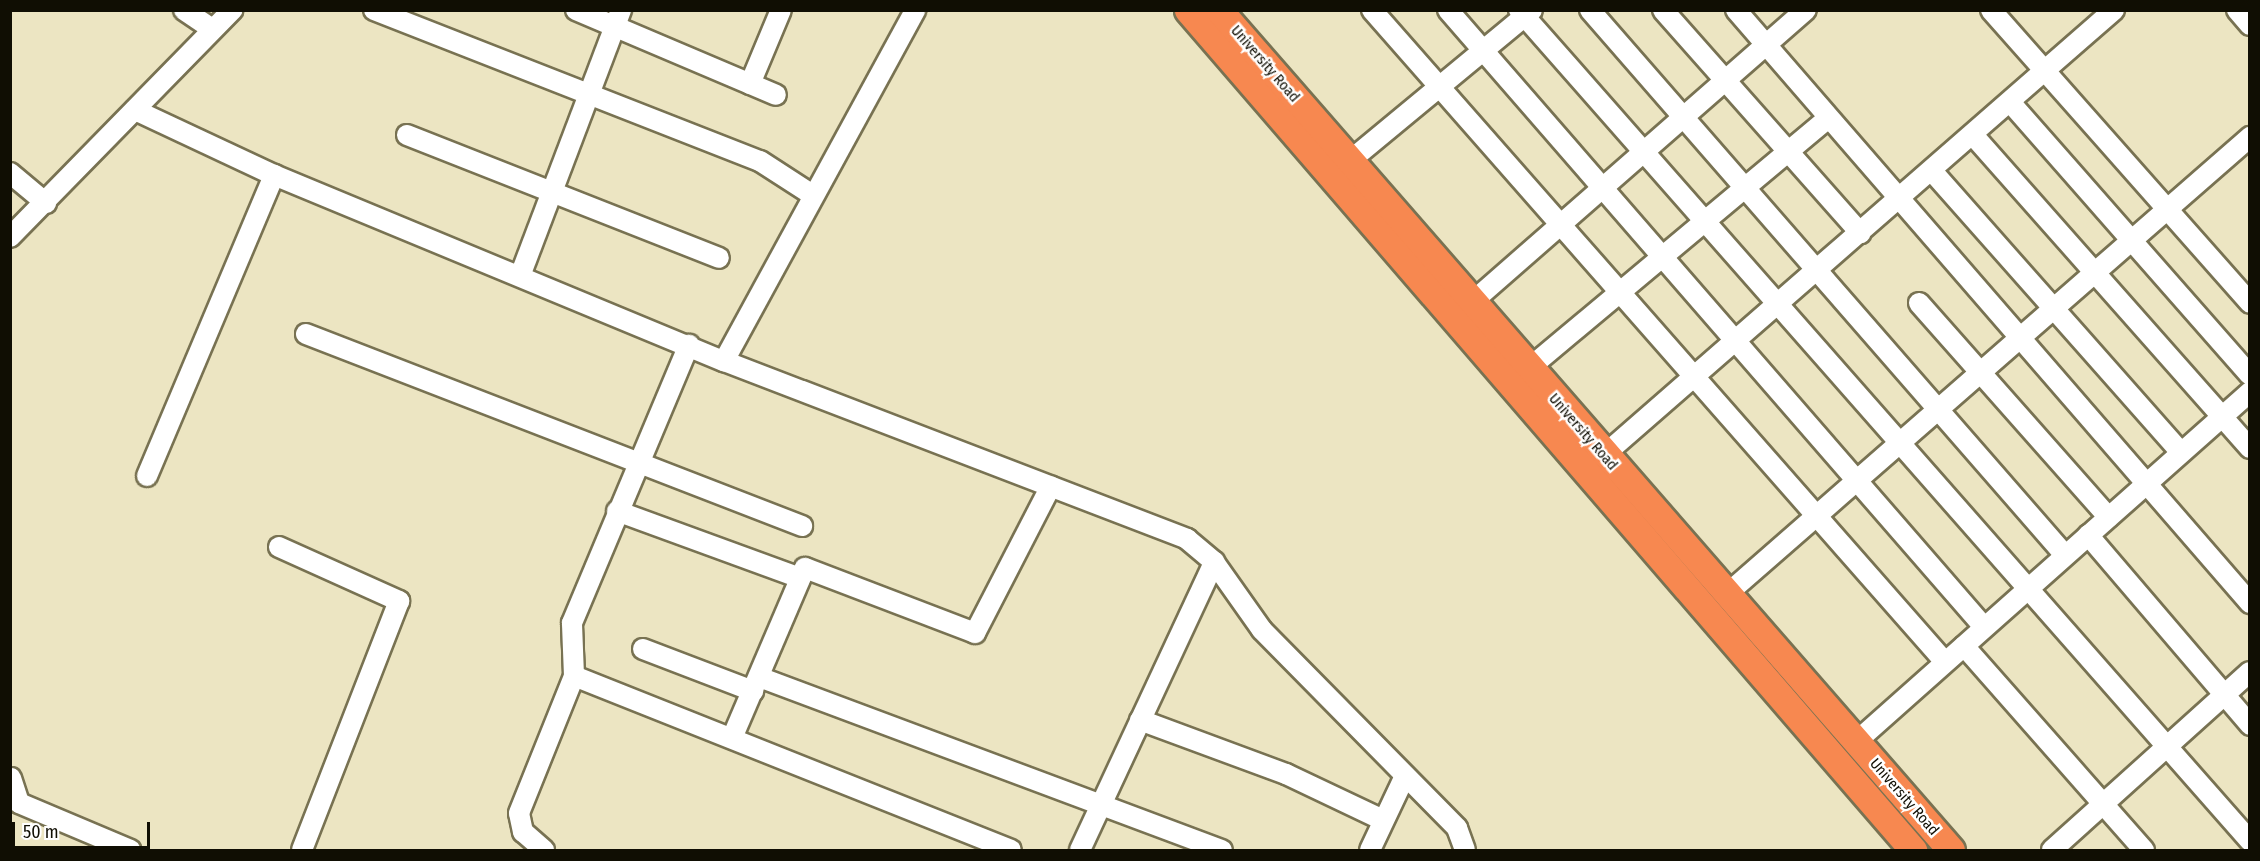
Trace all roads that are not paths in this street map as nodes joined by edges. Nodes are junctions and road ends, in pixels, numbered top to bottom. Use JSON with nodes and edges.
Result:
{"nodes":[{"id":1,"x":184,"y":10,"type":"edge"},
{"id":2,"x":232,"y":10,"type":"edge"},
{"id":3,"x":374,"y":10,"type":"edge"},
{"id":4,"x":576,"y":10,"type":"edge"},
{"id":5,"x":781,"y":10,"type":"edge"},
{"id":6,"x":915,"y":10,"type":"edge"},
{"id":7,"x":1188,"y":10,"type":"edge"},
{"id":8,"x":1372,"y":10,"type":"edge"},
{"id":9,"x":1448,"y":10,"type":"edge"},
{"id":10,"x":1590,"y":10,"type":"edge"},
{"id":11,"x":1663,"y":10,"type":"edge"},
{"id":12,"x":1736,"y":10,"type":"edge"},
{"id":13,"x":1991,"y":10,"type":"edge"},
{"id":14,"x":2114,"y":10,"type":"edge"},
{"id":15,"x":2237,"y":10,"type":"edge"},
{"id":16,"x":1800,"y":12,"type":"edge"},
{"id":17,"x":1525,"y":13,"type":"edge"},
{"id":18,"x":618,"y":18,"type":"edge"},
{"id":19,"x":1224,"y":19,"type":"edge"},
{"id":20,"x":2250,"y":25,"type":"edge"},
{"id":21,"x":212,"y":28,"type":"junction"},
{"id":22,"x":1766,"y":46,"type":"junction"},
{"id":23,"x":1484,"y":51,"type":"junction"},
{"id":24,"x":2045,"y":71,"type":"junction"},
{"id":25,"x":1725,"y":80,"type":"junction"},
{"id":26,"x":750,"y":84,"type":"junction"},
{"id":27,"x":1440,"y":87,"type":"junction"},
{"id":28,"x":776,"y":95,"type":"dead end"},
{"id":29,"x":589,"y":97,"type":"junction"},
{"id":30,"x":2010,"y":102,"type":"junction"},
{"id":31,"x":135,"y":110,"type":"junction"},
{"id":32,"x":1684,"y":116,"type":"junction"},
{"id":33,"x":1828,"y":118,"type":"junction"},
{"id":34,"x":407,"y":135,"type":"dead end"},
{"id":35,"x":1972,"y":135,"type":"junction"},
{"id":36,"x":2250,"y":137,"type":"edge"},
{"id":37,"x":1789,"y":151,"type":"junction"},
{"id":38,"x":1642,"y":153,"type":"junction"},
{"id":39,"x":1340,"y":169,"type":"junction"},
{"id":40,"x":1932,"y":171,"type":"junction"},
{"id":41,"x":10,"y":173,"type":"edge"},
{"id":42,"x":274,"y":175,"type":"junction"},
{"id":43,"x":1746,"y":187,"type":"junction"},
{"id":44,"x":1600,"y":190,"type":"junction"},
{"id":45,"x":811,"y":194,"type":"junction"},
{"id":46,"x":550,"y":195,"type":"junction"},
{"id":47,"x":1899,"y":200,"type":"junction"},
{"id":48,"x":46,"y":203,"type":"junction"},
{"id":49,"x":2168,"y":209,"type":"junction"},
{"id":50,"x":1704,"y":223,"type":"junction"},
{"id":51,"x":1562,"y":224,"type":"junction"},
{"id":52,"x":1860,"y":233,"type":"junction"},
{"id":53,"x":10,"y":237,"type":"edge"},
{"id":54,"x":2131,"y":243,"type":"junction"},
{"id":55,"x":719,"y":258,"type":"dead end"},
{"id":56,"x":1661,"y":259,"type":"junction"},
{"id":57,"x":1819,"y":269,"type":"junction"},
{"id":58,"x":2094,"y":275,"type":"junction"},
{"id":59,"x":520,"y":276,"type":"junction"},
{"id":60,"x":1620,"y":294,"type":"junction"},
{"id":61,"x":1471,"y":303,"type":"junction"},
{"id":62,"x":1919,"y":303,"type":"dead end"},
{"id":63,"x":2250,"y":303,"type":"edge"},
{"id":64,"x":1775,"y":307,"type":"junction"},
{"id":65,"x":2058,"y":308,"type":"junction"},
{"id":66,"x":306,"y":334,"type":"dead end"},
{"id":67,"x":2021,"y":340,"type":"junction"},
{"id":68,"x":1736,"y":341,"type":"junction"},
{"id":69,"x":689,"y":345,"type":"junction"},
{"id":70,"x":724,"y":361,"type":"junction"},
{"id":71,"x":1981,"y":375,"type":"junction"},
{"id":72,"x":2250,"y":375,"type":"edge"},
{"id":73,"x":1519,"y":377,"type":"junction"},
{"id":74,"x":1694,"y":377,"type":"junction"},
{"id":75,"x":2250,"y":392,"type":"edge"},
{"id":76,"x":1941,"y":409,"type":"junction"},
{"id":77,"x":2222,"y":416,"type":"junction"},
{"id":78,"x":1900,"y":445,"type":"junction"},
{"id":79,"x":2250,"y":448,"type":"edge"},
{"id":80,"x":2181,"y":452,"type":"junction"},
{"id":81,"x":1604,"y":455,"type":"junction"},
{"id":82,"x":637,"y":464,"type":"junction"},
{"id":83,"x":147,"y":476,"type":"dead end"},
{"id":84,"x":1856,"y":483,"type":"junction"},
{"id":85,"x":2146,"y":484,"type":"junction"},
{"id":86,"x":1051,"y":486,"type":"junction"},
{"id":87,"x":618,"y":512,"type":"junction"},
{"id":88,"x":1817,"y":516,"type":"junction"},
{"id":89,"x":2108,"y":518,"type":"junction"},
{"id":90,"x":802,"y":526,"type":"dead end"},
{"id":91,"x":2088,"y":535,"type":"junction"},
{"id":92,"x":279,"y":547,"type":"dead end"},
{"id":93,"x":2065,"y":555,"type":"junction"},
{"id":94,"x":1214,"y":562,"type":"junction"},
{"id":95,"x":800,"y":579,"type":"junction"},
{"id":96,"x":2027,"y":589,"type":"junction"},
{"id":97,"x":1727,"y":594,"type":"junction"},
{"id":98,"x":2250,"y":603,"type":"edge"},
{"id":99,"x":1984,"y":627,"type":"junction"},
{"id":100,"x":1964,"y":645,"type":"junction"},
{"id":101,"x":643,"y":649,"type":"dead end"},
{"id":102,"x":1945,"y":662,"type":"junction"},
{"id":103,"x":2250,"y":672,"type":"edge"},
{"id":104,"x":574,"y":676,"type":"junction"},
{"id":105,"x":756,"y":684,"type":"junction"},
{"id":106,"x":2223,"y":696,"type":"junction"},
{"id":107,"x":1140,"y":720,"type":"junction"},
{"id":108,"x":2250,"y":725,"type":"edge"},
{"id":109,"x":732,"y":738,"type":"junction"},
{"id":110,"x":1857,"y":741,"type":"junction"},
{"id":111,"x":2166,"y":748,"type":"junction"},
{"id":112,"x":1405,"y":776,"type":"junction"},
{"id":113,"x":11,"y":778,"type":"edge"},
{"id":114,"x":2103,"y":804,"type":"junction"},
{"id":115,"x":1100,"y":808,"type":"junction"},
{"id":116,"x":1383,"y":820,"type":"junction"},
{"id":117,"x":2250,"y":841,"type":"edge"},
{"id":118,"x":130,"y":850,"type":"edge"},
{"id":119,"x":302,"y":850,"type":"edge"},
{"id":120,"x":544,"y":850,"type":"edge"},
{"id":121,"x":1011,"y":850,"type":"edge"},
{"id":122,"x":1080,"y":850,"type":"edge"},
{"id":123,"x":1222,"y":850,"type":"edge"},
{"id":124,"x":1370,"y":850,"type":"edge"},
{"id":125,"x":1465,"y":850,"type":"edge"},
{"id":126,"x":1913,"y":850,"type":"edge"},
{"id":127,"x":1951,"y":850,"type":"edge"},
{"id":128,"x":2052,"y":850,"type":"edge"},
{"id":129,"x":2144,"y":850,"type":"edge"}],
"edges":[{"from":1,"to":21,"type":"street"},
{"from":2,"to":21,"type":"street"},
{"from":3,"to":29,"type":"street"},
{"from":4,"to":18,"type":"street"},
{"from":5,"to":26,"type":"street"},
{"from":6,"to":45,"type":"street"},
{"from":7,"to":19,"type":"highway","name":"University Road"},
{"from":8,"to":27,"type":"street"},
{"from":9,"to":23,"type":"street"},
{"from":10,"to":32,"type":"street"},
{"from":11,"to":25,"type":"street"},
{"from":12,"to":22,"type":"street"},
{"from":13,"to":24,"type":"street"},
{"from":14,"to":24,"type":"street"},
{"from":15,"to":20,"type":"street"},
{"from":16,"to":22,"type":"street"},
{"from":17,"to":23,"type":"street"},
{"from":17,"to":38,"type":"street"},
{"from":18,"to":26,"type":"street"},
{"from":18,"to":29,"type":"street"},
{"from":19,"to":39,"type":"highway","name":"University Road"},
{"from":21,"to":31,"type":"street"},
{"from":22,"to":25,"type":"street"},
{"from":22,"to":33,"type":"street"},
{"from":23,"to":27,"type":"street"},
{"from":23,"to":44,"type":"street"},
{"from":24,"to":30,"type":"street"},
{"from":24,"to":49,"type":"street"},
{"from":25,"to":32,"type":"street"},
{"from":25,"to":37,"type":"street"},
{"from":26,"to":28,"type":"street"},
{"from":27,"to":39,"type":"street"},
{"from":27,"to":51,"type":"street"},
{"from":29,"to":45,"type":"street"},
{"from":29,"to":46,"type":"street"},
{"from":30,"to":35,"type":"street"},
{"from":30,"to":54,"type":"street"},
{"from":31,"to":42,"type":"street"},
{"from":31,"to":48,"type":"street"},
{"from":32,"to":38,"type":"street"},
{"from":32,"to":43,"type":"street"},
{"from":33,"to":37,"type":"street"},
{"from":33,"to":47,"type":"street"},
{"from":34,"to":46,"type":"street"},
{"from":35,"to":40,"type":"street"},
{"from":35,"to":58,"type":"street"},
{"from":36,"to":49,"type":"street"},
{"from":37,"to":43,"type":"street"},
{"from":37,"to":52,"type":"street"},
{"from":38,"to":44,"type":"street"},
{"from":38,"to":50,"type":"street"},
{"from":39,"to":61,"type":"highway","name":"University Road"},
{"from":39,"to":73,"type":"highway","name":"University Road"},
{"from":40,"to":47,"type":"street"},
{"from":40,"to":65,"type":"street"},
{"from":41,"to":48,"type":"street"},
{"from":42,"to":59,"type":"street"},
{"from":42,"to":83,"type":"street"},
{"from":43,"to":50,"type":"street"},
{"from":43,"to":57,"type":"street"},
{"from":44,"to":51,"type":"street"},
{"from":44,"to":56,"type":"street"},
{"from":45,"to":70,"type":"street"},
{"from":46,"to":55,"type":"street"},
{"from":46,"to":59,"type":"street"},
{"from":47,"to":52,"type":"street"},
{"from":47,"to":67,"type":"street"},
{"from":48,"to":53,"type":"street"},
{"from":49,"to":54,"type":"street"},
{"from":49,"to":63,"type":"street"},
{"from":50,"to":56,"type":"street"},
{"from":50,"to":64,"type":"street"},
{"from":51,"to":60,"type":"street"},
{"from":51,"to":61,"type":"street"},
{"from":52,"to":57,"type":"street"},
{"from":54,"to":58,"type":"street"},
{"from":54,"to":72,"type":"street"},
{"from":56,"to":60,"type":"street"},
{"from":56,"to":68,"type":"street"},
{"from":57,"to":64,"type":"street"},
{"from":57,"to":76,"type":"street"},
{"from":58,"to":65,"type":"street"},
{"from":58,"to":77,"type":"street"},
{"from":59,"to":69,"type":"street"},
{"from":60,"to":73,"type":"street"},
{"from":60,"to":74,"type":"street"},
{"from":61,"to":73,"type":"highway","name":"University Road"},
{"from":62,"to":71,"type":"street"},
{"from":64,"to":68,"type":"street"},
{"from":64,"to":78,"type":"street"},
{"from":65,"to":67,"type":"street"},
{"from":65,"to":80,"type":"street"},
{"from":66,"to":82,"type":"street"},
{"from":67,"to":71,"type":"street"},
{"from":67,"to":85,"type":"street"},
{"from":68,"to":74,"type":"street"},
{"from":68,"to":84,"type":"street"},
{"from":69,"to":70,"type":"street"},
{"from":69,"to":82,"type":"street"},
{"from":70,"to":86,"type":"street"},
{"from":71,"to":76,"type":"street"},
{"from":71,"to":89,"type":"street"},
{"from":73,"to":81,"type":"highway","name":"University Road"},
{"from":73,"to":126,"type":"highway","name":"University Road"},
{"from":74,"to":81,"type":"street"},
{"from":74,"to":88,"type":"street"},
{"from":75,"to":77,"type":"street"},
{"from":76,"to":78,"type":"street"},
{"from":76,"to":93,"type":"street"},
{"from":77,"to":79,"type":"street"},
{"from":77,"to":80,"type":"street"},
{"from":78,"to":84,"type":"street"},
{"from":78,"to":96,"type":"street"},
{"from":80,"to":85,"type":"street"},
{"from":81,"to":97,"type":"highway","name":"University Road"},
{"from":82,"to":87,"type":"street"},
{"from":82,"to":90,"type":"street"},
{"from":84,"to":88,"type":"street"},
{"from":84,"to":99,"type":"street"},
{"from":85,"to":89,"type":"street"},
{"from":85,"to":98,"type":"street"},
{"from":86,"to":94,"type":"street"},
{"from":86,"to":95,"type":"street"},
{"from":87,"to":95,"type":"street"},
{"from":87,"to":104,"type":"street"},
{"from":88,"to":97,"type":"street"},
{"from":88,"to":102,"type":"street"},
{"from":89,"to":91,"type":"street"},
{"from":91,"to":93,"type":"street"},
{"from":91,"to":106,"type":"street"},
{"from":92,"to":119,"type":"street"},
{"from":93,"to":96,"type":"street"},
{"from":94,"to":107,"type":"street"},
{"from":94,"to":112,"type":"street"},
{"from":95,"to":105,"type":"street"},
{"from":96,"to":99,"type":"street"},
{"from":96,"to":111,"type":"street"},
{"from":97,"to":110,"type":"highway","name":"University Road"},
{"from":99,"to":100,"type":"street"},
{"from":100,"to":102,"type":"street"},
{"from":100,"to":114,"type":"street"},
{"from":101,"to":105,"type":"street"},
{"from":102,"to":110,"type":"street"},
{"from":103,"to":106,"type":"street"},
{"from":104,"to":109,"type":"street"},
{"from":104,"to":120,"type":"street"},
{"from":105,"to":109,"type":"street"},
{"from":105,"to":115,"type":"street"},
{"from":106,"to":108,"type":"street"},
{"from":106,"to":111,"type":"street"},
{"from":107,"to":115,"type":"street"},
{"from":107,"to":116,"type":"street"},
{"from":109,"to":121,"type":"street"},
{"from":110,"to":127,"type":"highway","name":"University Road"},
{"from":111,"to":114,"type":"street"},
{"from":111,"to":117,"type":"street"},
{"from":112,"to":116,"type":"street"},
{"from":112,"to":125,"type":"street"},
{"from":113,"to":118,"type":"street"},
{"from":114,"to":128,"type":"street"},
{"from":114,"to":129,"type":"street"},
{"from":115,"to":122,"type":"street"},
{"from":115,"to":123,"type":"street"},
{"from":116,"to":124,"type":"street"}]}
